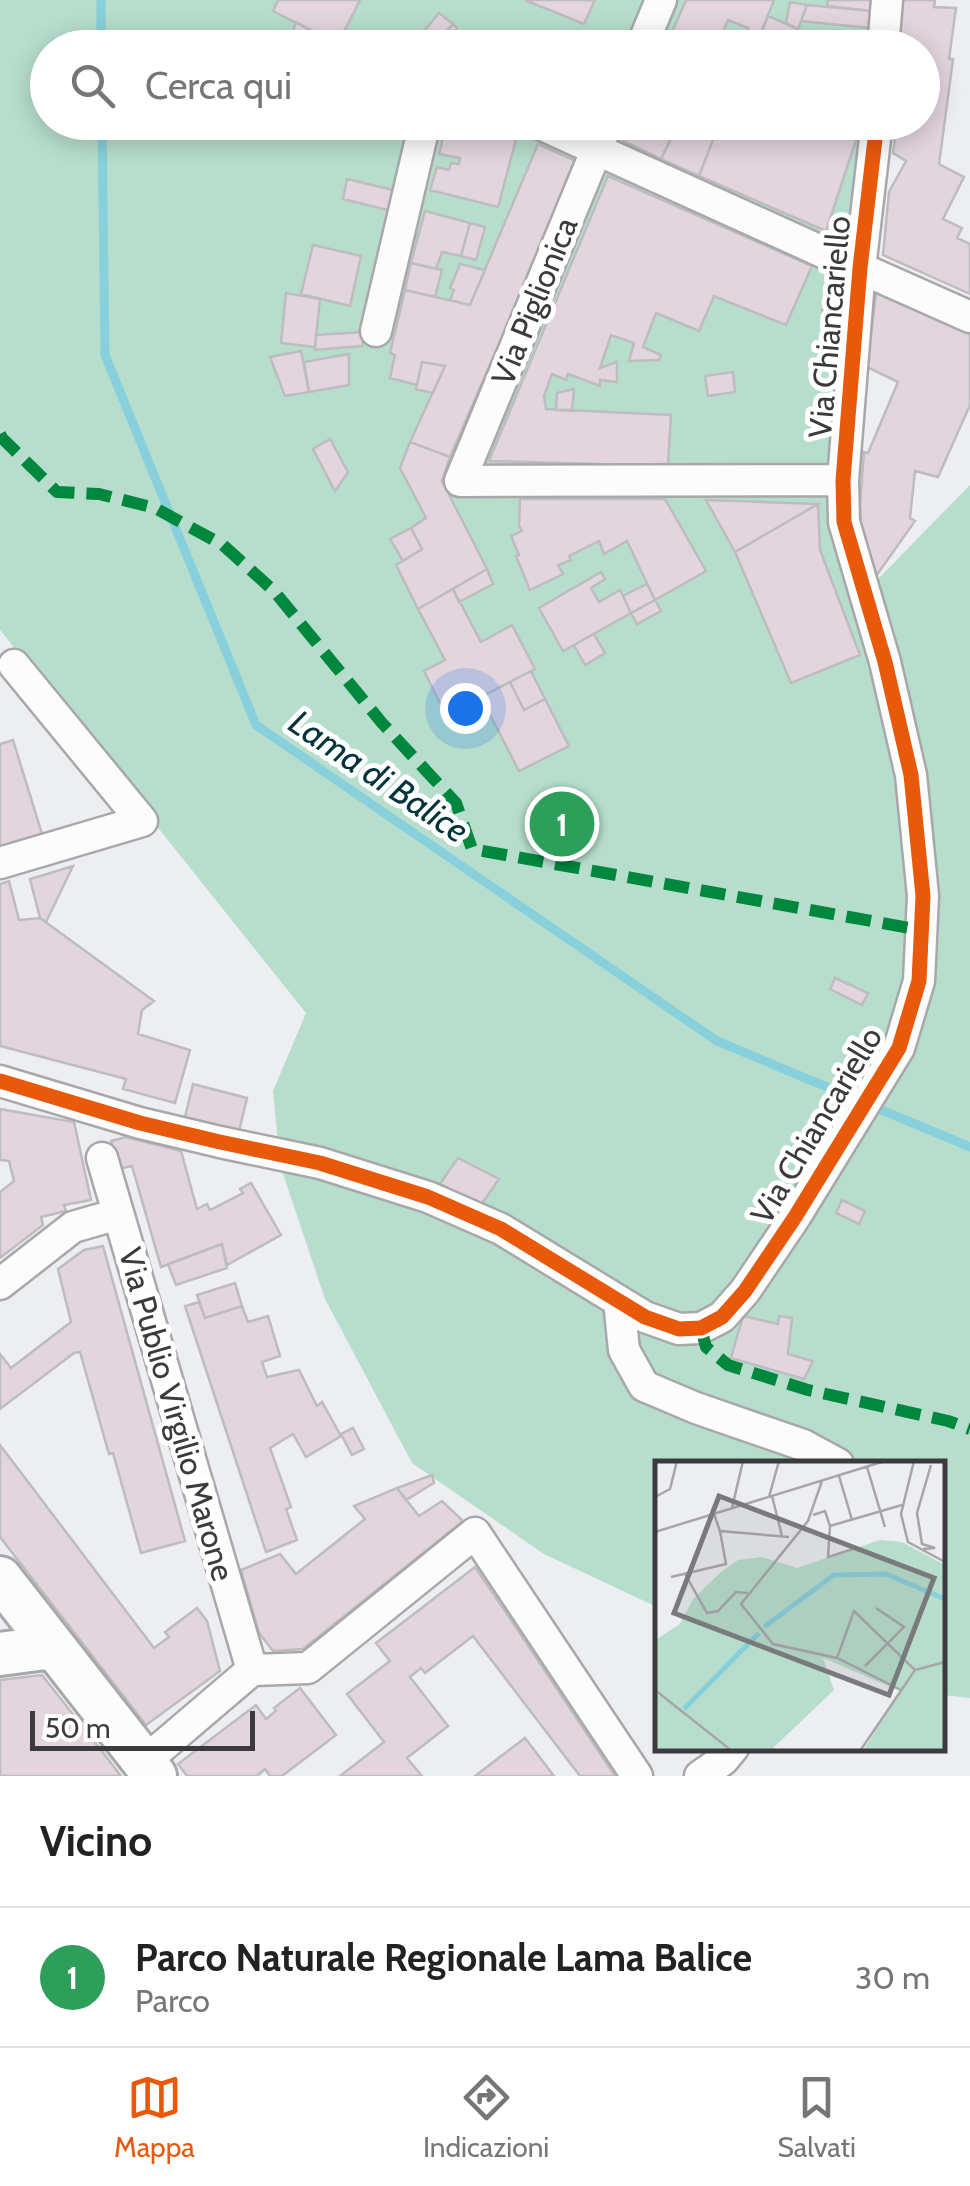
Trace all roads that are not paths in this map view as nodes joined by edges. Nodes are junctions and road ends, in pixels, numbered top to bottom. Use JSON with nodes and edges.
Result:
{"nodes":[{"id":1,"x":661,"y":0,"type":"edge"},
{"id":2,"x":887,"y":0,"type":"edge"},
{"id":3,"x":648,"y":30,"type":"edge"},
{"id":4,"x":884,"y":30,"type":"edge"},
{"id":5,"x":421,"y":140,"type":"edge"},
{"id":6,"x":600,"y":140,"type":"edge"},
{"id":7,"x":610,"y":140,"type":"edge"},
{"id":8,"x":875,"y":140,"type":"edge"},
{"id":9,"x":828,"y":254,"type":"dead end"},
{"id":10,"x":860,"y":268,"type":"junction"},
{"id":11,"x":970,"y":317,"type":"edge"},
{"id":12,"x":376,"y":331,"type":"dead end"},
{"id":13,"x":843,"y":480,"type":"junction"},
{"id":14,"x":14,"y":665,"type":"dead end"},
{"id":15,"x":0,"y":862,"type":"edge"},
{"id":16,"x":0,"y":1082,"type":"edge"},
{"id":17,"x":102,"y":1158,"type":"dead end"},
{"id":18,"x":118,"y":1214,"type":"junction"},
{"id":19,"x":0,"y":1284,"type":"edge"},
{"id":20,"x":620,"y":1301,"type":"junction"},
{"id":21,"x":833,"y":1461,"type":"edge"},
{"id":22,"x":0,"y":1578,"type":"edge"},
{"id":23,"x":54,"y":1646,"type":"junction"},
{"id":24,"x":0,"y":1654,"type":"edge"},
{"id":25,"x":252,"y":1670,"type":"junction"},
{"id":26,"x":731,"y":1751,"type":"edge"},
{"id":27,"x":150,"y":1769,"type":"edge"},
{"id":28,"x":637,"y":1776,"type":"edge"},
{"id":29,"x":700,"y":1776,"type":"edge"}],
"edges":[{"from":1,"to":3,"type":"street"},
{"from":2,"to":4,"type":"street"},
{"from":5,"to":12,"type":"street"},
{"from":6,"to":13,"type":"street","name":"Via Piglionica"},
{"from":7,"to":9,"type":"street"},
{"from":8,"to":10,"type":"street","name":"Via Chiancariello"},
{"from":10,"to":11,"type":"street"},
{"from":10,"to":13,"type":"street","name":"Via Chiancariello"},
{"from":13,"to":20,"type":"street","name":"Via Chiancariello"},
{"from":14,"to":15,"type":"street"},
{"from":16,"to":20,"type":"street","name":"Via Chiancariello"},
{"from":17,"to":18,"type":"street","name":"Via Publio Virgilio Marone"},
{"from":18,"to":19,"type":"street"},
{"from":18,"to":25,"type":"street","name":"Via Publio Virgilio Marone"},
{"from":20,"to":21,"type":"street"},
{"from":22,"to":23,"type":"street"},
{"from":23,"to":24,"type":"street"},
{"from":23,"to":27,"type":"street"},
{"from":25,"to":27,"type":"street"},
{"from":25,"to":28,"type":"street"},
{"from":26,"to":29,"type":"street"}]}
